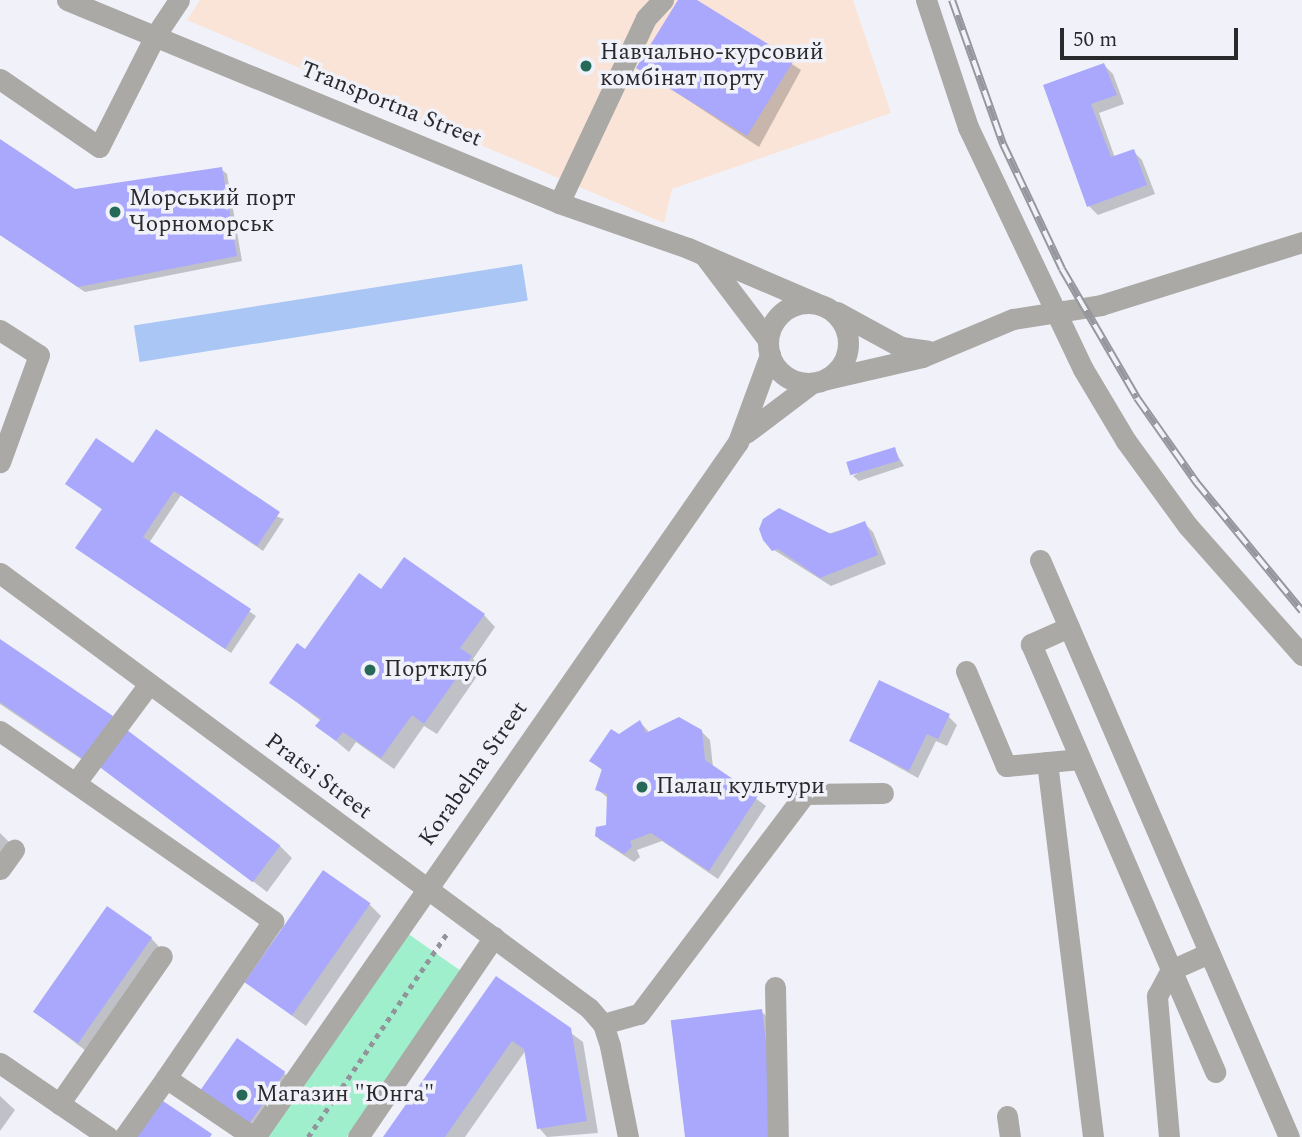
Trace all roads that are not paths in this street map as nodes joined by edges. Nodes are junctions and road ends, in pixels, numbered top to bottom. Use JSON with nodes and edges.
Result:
{"nodes":[{"id":1,"x":67,"y":0,"type":"edge"},
{"id":2,"x":179,"y":0,"type":"edge"},
{"id":3,"x":663,"y":0,"type":"edge"},
{"id":4,"x":926,"y":0,"type":"edge"},
{"id":5,"x":155,"y":36,"type":"junction"},
{"id":6,"x":0,"y":79,"type":"edge"},
{"id":7,"x":559,"y":203,"type":"junction"},
{"id":8,"x":1302,"y":242,"type":"edge"},
{"id":9,"x":698,"y":253,"type":"junction"},
{"id":10,"x":823,"y":306,"type":"junction"},
{"id":11,"x":1054,"y":311,"type":"junction"},
{"id":12,"x":0,"y":330,"type":"edge"},
{"id":13,"x":769,"y":347,"type":"junction"},
{"id":14,"x":941,"y":350,"type":"junction"},
{"id":15,"x":819,"y":381,"type":"junction"},
{"id":16,"x":738,"y":442,"type":"junction"},
{"id":17,"x":0,"y":462,"type":"edge"},
{"id":18,"x":1040,"y":560,"type":"dead end"},
{"id":19,"x":0,"y":573,"type":"edge"},
{"id":20,"x":1069,"y":627,"type":"junction"},
{"id":21,"x":1302,"y":655,"type":"edge"},
{"id":22,"x":966,"y":671,"type":"dead end"},
{"id":23,"x":149,"y":684,"type":"junction"},
{"id":24,"x":0,"y":731,"type":"edge"},
{"id":25,"x":1080,"y":759,"type":"junction"},
{"id":26,"x":1047,"y":762,"type":"junction"},
{"id":27,"x":77,"y":781,"type":"junction"},
{"id":28,"x":883,"y":793,"type":"dead end"},
{"id":29,"x":13,"y":850,"type":"dead end"},
{"id":30,"x":0,"y":869,"type":"edge"},
{"id":31,"x":425,"y":888,"type":"junction"},
{"id":32,"x":494,"y":937,"type":"junction"},
{"id":33,"x":1209,"y":953,"type":"junction"},
{"id":34,"x":162,"y":956,"type":"dead end"},
{"id":35,"x":1171,"y":970,"type":"junction"},
{"id":36,"x":775,"y":987,"type":"dead end"},
{"id":37,"x":603,"y":1024,"type":"junction"},
{"id":38,"x":0,"y":1063,"type":"edge"},
{"id":39,"x":1215,"y":1072,"type":"dead end"},
{"id":40,"x":166,"y":1078,"type":"junction"},
{"id":41,"x":59,"y":1104,"type":"junction"},
{"id":42,"x":108,"y":1137,"type":"edge"},
{"id":43,"x":124,"y":1137,"type":"edge"},
{"id":44,"x":254,"y":1137,"type":"edge"},
{"id":45,"x":358,"y":1137,"type":"edge"},
{"id":46,"x":628,"y":1137,"type":"edge"},
{"id":47,"x":778,"y":1137,"type":"edge"},
{"id":48,"x":1093,"y":1137,"type":"edge"},
{"id":49,"x":1169,"y":1137,"type":"edge"},
{"id":50,"x":1289,"y":1137,"type":"edge"}],
"edges":[{"from":1,"to":5,"type":"street","name":"Transportna Street"},
{"from":2,"to":5,"type":"street"},
{"from":3,"to":7,"type":"street"},
{"from":4,"to":11,"type":"street"},
{"from":5,"to":6,"type":"street"},
{"from":5,"to":7,"type":"street","name":"Transportna Street"},
{"from":7,"to":9,"type":"street","name":"Transportna Street"},
{"from":8,"to":11,"type":"street"},
{"from":9,"to":10,"type":"street","name":"Transportna Street"},
{"from":9,"to":13,"type":"street","name":"Transportna Street"},
{"from":10,"to":13,"type":"street"},
{"from":10,"to":14,"type":"street","name":"Transportna Street"},
{"from":10,"to":15,"type":"street"},
{"from":11,"to":14,"type":"street"},
{"from":11,"to":21,"type":"street"},
{"from":12,"to":17,"type":"street"},
{"from":13,"to":15,"type":"street"},
{"from":13,"to":16,"type":"street"},
{"from":14,"to":15,"type":"street"},
{"from":15,"to":16,"type":"street"},
{"from":16,"to":31,"type":"street","name":"Korabelna Street"},
{"from":18,"to":20,"type":"street"},
{"from":19,"to":23,"type":"street","name":"Pratsi Street"},
{"from":20,"to":25,"type":"street"},
{"from":20,"to":33,"type":"street"},
{"from":22,"to":26,"type":"street"},
{"from":23,"to":27,"type":"street"},
{"from":23,"to":31,"type":"street","name":"Pratsi Street"},
{"from":24,"to":27,"type":"street"},
{"from":25,"to":26,"type":"street"},
{"from":25,"to":35,"type":"street"},
{"from":26,"to":48,"type":"street"},
{"from":27,"to":40,"type":"street"},
{"from":28,"to":37,"type":"street"},
{"from":29,"to":30,"type":"street"},
{"from":31,"to":32,"type":"street","name":"Pratsi Street"},
{"from":31,"to":44,"type":"street","name":"Korabelna Street"},
{"from":32,"to":37,"type":"street","name":"Pratsi Street"},
{"from":32,"to":45,"type":"street"},
{"from":33,"to":35,"type":"street"},
{"from":33,"to":50,"type":"street"},
{"from":34,"to":41,"type":"street"},
{"from":35,"to":39,"type":"street"},
{"from":35,"to":49,"type":"street"},
{"from":36,"to":47,"type":"street"},
{"from":37,"to":46,"type":"street"},
{"from":38,"to":41,"type":"street"},
{"from":40,"to":43,"type":"street"},
{"from":40,"to":44,"type":"street"},
{"from":41,"to":42,"type":"street"}]}
